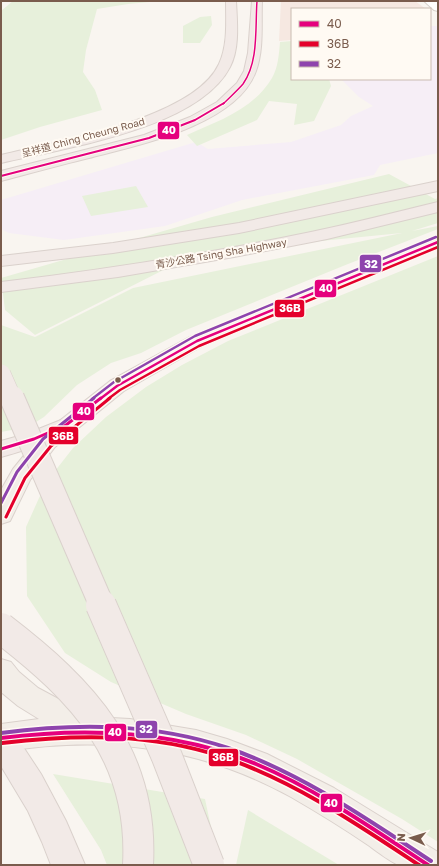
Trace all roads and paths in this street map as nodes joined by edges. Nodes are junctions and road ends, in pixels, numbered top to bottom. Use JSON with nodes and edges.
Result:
{"nodes":[{"id":1,"x":231,"y":1,"type":"edge"},
{"id":2,"x":257,"y":1,"type":"edge"},
{"id":3,"x":429,"y":1,"type":"edge"},
{"id":4,"x":438,"y":8,"type":"edge"},
{"id":5,"x":1,"y":159,"type":"edge"},
{"id":6,"x":1,"y":176,"type":"edge"},
{"id":7,"x":438,"y":186,"type":"edge"},
{"id":8,"x":438,"y":207,"type":"edge"},
{"id":9,"x":438,"y":242,"type":"edge"},
{"id":10,"x":1,"y":261,"type":"edge"},
{"id":11,"x":1,"y":287,"type":"edge"},
{"id":12,"x":1,"y":374,"type":"edge"},
{"id":13,"x":66,"y":425,"type":"junction"},
{"id":14,"x":1,"y":449,"type":"edge"},
{"id":15,"x":1,"y":515,"type":"edge"},
{"id":16,"x":1,"y":628,"type":"edge"},
{"id":17,"x":1,"y":671,"type":"edge"},
{"id":18,"x":86,"y":729,"type":"junction"},
{"id":19,"x":1,"y":739,"type":"edge"},
{"id":20,"x":63,"y":850,"type":"edge"},
{"id":21,"x":138,"y":865,"type":"edge"},
{"id":22,"x":209,"y":865,"type":"edge"},
{"id":23,"x":428,"y":865,"type":"edge"}],
"edges":[{"from":1,"to":5,"type":"highway","name":"呈祥道 Ching Cheung Road"},
{"from":2,"to":6,"type":"highway","name":"呈祥道 Ching Cheung Road"},
{"from":3,"to":4,"type":"street"},
{"from":7,"to":10,"type":"highway","name":"青沙公路 Tsing Sha Highway"},
{"from":8,"to":11,"type":"highway","name":"青沙公路 Tsing Sha Highway"},
{"from":9,"to":13,"type":"main road"},
{"from":12,"to":22,"type":"highway","bridge":true},
{"from":13,"to":14,"type":"highway"},
{"from":13,"to":15,"type":"main road"},
{"from":16,"to":21,"type":"highway","bridge":true},
{"from":17,"to":18,"type":"main road"},
{"from":18,"to":19,"type":"main road"},
{"from":18,"to":23,"type":"main road"},
{"from":19,"to":20,"type":"highway"}]}
